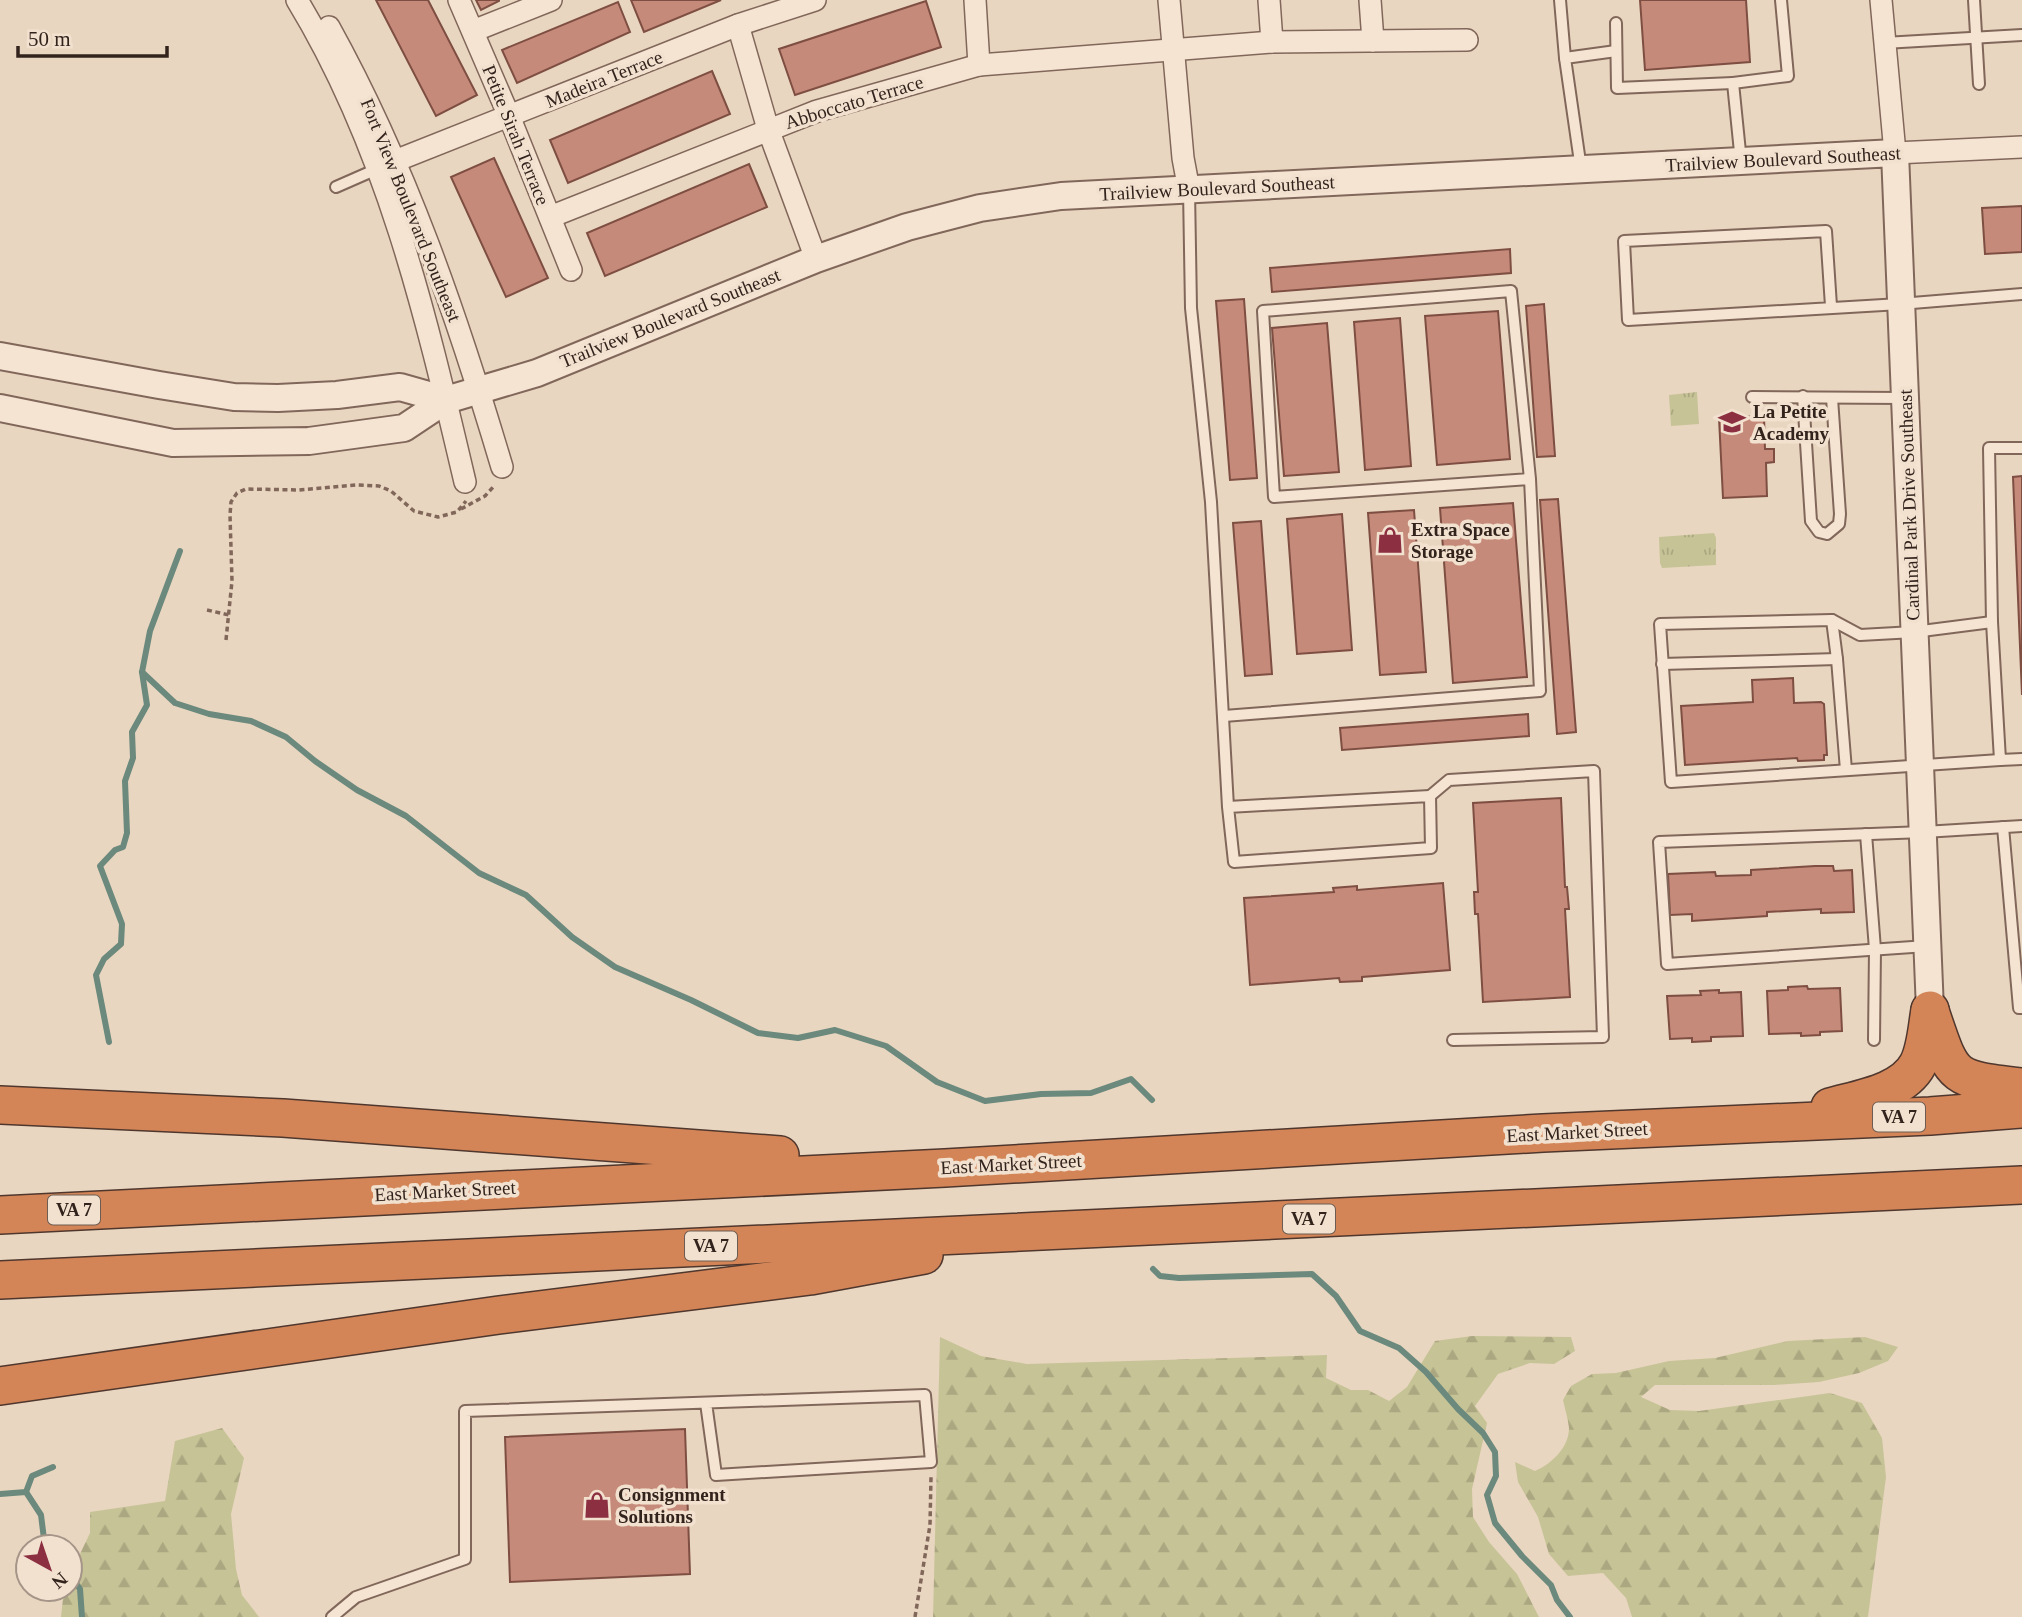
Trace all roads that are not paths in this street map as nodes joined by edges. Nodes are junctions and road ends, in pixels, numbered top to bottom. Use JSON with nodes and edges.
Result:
{"nodes":[{"id":1,"x":297,"y":0,"type":"edge"},
{"id":2,"x":314,"y":0,"type":"edge"},
{"id":3,"x":459,"y":0,"type":"edge"},
{"id":4,"x":551,"y":0,"type":"edge"},
{"id":5,"x":815,"y":0,"type":"edge"},
{"id":6,"x":975,"y":0,"type":"edge"},
{"id":7,"x":1169,"y":0,"type":"edge"},
{"id":8,"x":1269,"y":0,"type":"edge"},
{"id":9,"x":1370,"y":0,"type":"edge"},
{"id":10,"x":1560,"y":0,"type":"edge"},
{"id":11,"x":1781,"y":0,"type":"edge"},
{"id":12,"x":1881,"y":0,"type":"edge"},
{"id":13,"x":1974,"y":0,"type":"edge"},
{"id":14,"x":1616,"y":23,"type":"dead end"},
{"id":15,"x":738,"y":25,"type":"junction"},
{"id":16,"x":473,"y":32,"type":"junction"},
{"id":17,"x":2022,"y":35,"type":"edge"},
{"id":18,"x":1976,"y":37,"type":"junction"},
{"id":19,"x":1467,"y":40,"type":"dead end"},
{"id":20,"x":1373,"y":41,"type":"junction"},
{"id":21,"x":1272,"y":42,"type":"junction"},
{"id":22,"x":1885,"y":43,"type":"junction"},
{"id":23,"x":1172,"y":48,"type":"junction"},
{"id":24,"x":1616,"y":51,"type":"junction"},
{"id":25,"x":1565,"y":58,"type":"junction"},
{"id":26,"x":979,"y":65,"type":"junction"},
{"id":27,"x":1733,"y":83,"type":"junction"},
{"id":28,"x":1979,"y":85,"type":"dead end"},
{"id":29,"x":509,"y":116,"type":"junction"},
{"id":30,"x":768,"y":129,"type":"junction"},
{"id":31,"x":2022,"y":147,"type":"edge"},
{"id":32,"x":1895,"y":153,"type":"junction"},
{"id":33,"x":1741,"y":162,"type":"junction"},
{"id":34,"x":386,"y":165,"type":"junction"},
{"id":35,"x":1581,"y":169,"type":"junction"},
{"id":36,"x":336,"y":187,"type":"dead end"},
{"id":37,"x":1189,"y":190,"type":"junction"},
{"id":38,"x":550,"y":217,"type":"junction"},
{"id":39,"x":816,"y":259,"type":"junction"},
{"id":40,"x":571,"y":270,"type":"dead end"},
{"id":41,"x":2022,"y":294,"type":"edge"},
{"id":42,"x":1900,"y":304,"type":"junction"},
{"id":43,"x":1831,"y":306,"type":"junction"},
{"id":44,"x":0,"y":356,"type":"edge"},
{"id":45,"x":478,"y":391,"type":"junction"},
{"id":46,"x":1803,"y":396,"type":"junction"},
{"id":47,"x":1752,"y":397,"type":"dead end"},
{"id":48,"x":1832,"y":398,"type":"junction"},
{"id":49,"x":1904,"y":398,"type":"junction"},
{"id":50,"x":446,"y":400,"type":"junction"},
{"id":51,"x":0,"y":408,"type":"edge"},
{"id":52,"x":2022,"y":448,"type":"edge"},
{"id":53,"x":502,"y":467,"type":"dead end"},
{"id":54,"x":1530,"y":479,"type":"junction"},
{"id":55,"x":465,"y":482,"type":"road end"},
{"id":56,"x":1832,"y":620,"type":"junction"},
{"id":57,"x":1992,"y":622,"type":"junction"},
{"id":58,"x":1914,"y":632,"type":"junction"},
{"id":59,"x":1838,"y":659,"type":"junction"},
{"id":60,"x":1662,"y":664,"type":"junction"},
{"id":61,"x":1224,"y":716,"type":"junction"},
{"id":62,"x":2022,"y":759,"type":"edge"},
{"id":63,"x":2000,"y":761,"type":"junction"},
{"id":64,"x":1921,"y":766,"type":"junction"},
{"id":65,"x":1846,"y":770,"type":"junction"},
{"id":66,"x":1430,"y":796,"type":"junction"},
{"id":67,"x":1228,"y":807,"type":"junction"},
{"id":68,"x":2022,"y":826,"type":"edge"},
{"id":69,"x":2003,"y":827,"type":"junction"},
{"id":70,"x":1924,"y":832,"type":"junction"},
{"id":71,"x":1866,"y":834,"type":"junction"},
{"id":72,"x":1928,"y":946,"type":"junction"},
{"id":73,"x":1875,"y":950,"type":"junction"},
{"id":74,"x":2022,"y":1008,"type":"edge"},
{"id":75,"x":1930,"y":1010,"type":"junction"},
{"id":76,"x":1453,"y":1040,"type":"dead end"},
{"id":77,"x":1874,"y":1040,"type":"dead end"},
{"id":78,"x":2022,"y":1087,"type":"edge"},
{"id":79,"x":0,"y":1105,"type":"edge"},
{"id":80,"x":2022,"y":1109,"type":"edge"},
{"id":81,"x":1776,"y":1123,"type":"junction"},
{"id":82,"x":945,"y":1168,"type":"junction"},
{"id":83,"x":2022,"y":1185,"type":"edge"},
{"id":84,"x":0,"y":1214,"type":"edge"},
{"id":85,"x":1070,"y":1229,"type":"junction"},
{"id":86,"x":0,"y":1280,"type":"edge"},
{"id":87,"x":0,"y":1386,"type":"edge"},
{"id":88,"x":706,"y":1403,"type":"junction"},
{"id":89,"x":332,"y":1617,"type":"edge"}],
"edges":[{"from":1,"to":34,"type":"street","name":"Fort View Boulevard Southeast"},
{"from":2,"to":34,"type":"street","name":"Fort View Boulevard Southeast"},
{"from":3,"to":16,"type":"street","name":"Petite Sirah Terrace"},
{"from":4,"to":16,"type":"street"},
{"from":5,"to":15,"type":"street","name":"Madeira Terrace"},
{"from":6,"to":26,"type":"street"},
{"from":7,"to":23,"type":"street"},
{"from":8,"to":21,"type":"street"},
{"from":9,"to":20,"type":"street"},
{"from":10,"to":25,"type":"lane"},
{"from":11,"to":27,"type":"lane"},
{"from":12,"to":22,"type":"street","name":"Cardinal Park Drive Southeast"},
{"from":13,"to":18,"type":"lane"},
{"from":14,"to":24,"type":"lane"},
{"from":15,"to":29,"type":"street","name":"Madeira Terrace"},
{"from":15,"to":30,"type":"street"},
{"from":16,"to":29,"type":"street","name":"Petite Sirah Terrace"},
{"from":17,"to":18,"type":"lane"},
{"from":18,"to":22,"type":"lane"},
{"from":18,"to":28,"type":"lane"},
{"from":19,"to":20,"type":"street","name":"Abboccato Terrace"},
{"from":20,"to":21,"type":"street","name":"Abboccato Terrace"},
{"from":21,"to":23,"type":"street","name":"Abboccato Terrace"},
{"from":22,"to":32,"type":"street","name":"Cardinal Park Drive Southeast"},
{"from":23,"to":26,"type":"street","name":"Abboccato Terrace"},
{"from":23,"to":37,"type":"street"},
{"from":24,"to":25,"type":"lane"},
{"from":24,"to":27,"type":"lane"},
{"from":25,"to":35,"type":"lane"},
{"from":26,"to":30,"type":"street","name":"Abboccato Terrace"},
{"from":27,"to":33,"type":"lane"},
{"from":29,"to":34,"type":"street","name":"Madeira Terrace"},
{"from":29,"to":38,"type":"street","name":"Petite Sirah Terrace"},
{"from":30,"to":38,"type":"street","name":"Abboccato Terrace"},
{"from":30,"to":39,"type":"street"},
{"from":31,"to":32,"type":"street","name":"Trailview Boulevard Southeast"},
{"from":32,"to":33,"type":"street","name":"Trailview Boulevard Southeast"},
{"from":32,"to":42,"type":"street","name":"Cardinal Park Drive Southeast"},
{"from":33,"to":35,"type":"street","name":"Trailview Boulevard Southeast"},
{"from":34,"to":36,"type":"lane"},
{"from":34,"to":45,"type":"street","name":"Fort View Boulevard Southeast"},
{"from":34,"to":50,"type":"street","name":"Fort View Boulevard Southeast"},
{"from":35,"to":37,"type":"street","name":"Trailview Boulevard Southeast"},
{"from":37,"to":39,"type":"street","name":"Trailview Boulevard Southeast"},
{"from":37,"to":61,"type":"lane"},
{"from":38,"to":40,"type":"street","name":"Petite Sirah Terrace"},
{"from":39,"to":45,"type":"street","name":"Trailview Boulevard Southeast"},
{"from":41,"to":42,"type":"lane"},
{"from":42,"to":43,"type":"lane"},
{"from":42,"to":49,"type":"street","name":"Cardinal Park Drive Southeast"},
{"from":43,"to":43,"type":"lane"},
{"from":44,"to":50,"type":"street"},
{"from":45,"to":50,"type":"street","name":"Trailview Boulevard Southeast"},
{"from":45,"to":53,"type":"street","name":"Fort View Boulevard Southeast"},
{"from":46,"to":47,"type":"lane"},
{"from":46,"to":48,"type":"lane"},
{"from":46,"to":48,"type":"lane"},
{"from":48,"to":49,"type":"lane"},
{"from":49,"to":58,"type":"street","name":"Cardinal Park Drive Southeast"},
{"from":50,"to":51,"type":"street","name":"Trailview Boulevard Southeast"},
{"from":50,"to":55,"type":"street","name":"Fort View Boulevard Southeast"},
{"from":52,"to":57,"type":"lane"},
{"from":54,"to":54,"type":"lane"},
{"from":54,"to":61,"type":"lane"},
{"from":56,"to":58,"type":"lane"},
{"from":56,"to":59,"type":"lane"},
{"from":56,"to":60,"type":"lane"},
{"from":57,"to":58,"type":"lane"},
{"from":57,"to":63,"type":"lane"},
{"from":58,"to":64,"type":"street","name":"Cardinal Park Drive Southeast"},
{"from":59,"to":60,"type":"lane"},
{"from":59,"to":65,"type":"lane"},
{"from":60,"to":65,"type":"lane"},
{"from":61,"to":67,"type":"lane"},
{"from":62,"to":63,"type":"lane"},
{"from":63,"to":64,"type":"lane"},
{"from":64,"to":65,"type":"lane"},
{"from":64,"to":70,"type":"street","name":"Cardinal Park Drive Southeast"},
{"from":66,"to":67,"type":"lane"},
{"from":66,"to":67,"type":"lane"},
{"from":66,"to":76,"type":"lane"},
{"from":68,"to":69,"type":"lane"},
{"from":69,"to":70,"type":"lane"},
{"from":69,"to":74,"type":"lane"},
{"from":70,"to":71,"type":"lane"},
{"from":70,"to":72,"type":"street","name":"Cardinal Park Drive Southeast"},
{"from":71,"to":73,"type":"lane"},
{"from":71,"to":73,"type":"lane"},
{"from":72,"to":73,"type":"lane"},
{"from":72,"to":75,"type":"street","name":"Cardinal Park Drive Southeast"},
{"from":73,"to":77,"type":"lane"},
{"from":75,"to":78,"type":"highway"},
{"from":75,"to":81,"type":"highway"},
{"from":79,"to":82,"type":"highway"},
{"from":80,"to":81,"type":"highway","name":"East Market Street","number":"VA 7"},
{"from":81,"to":82,"type":"highway","name":"East Market Street","number":"VA 7"},
{"from":82,"to":84,"type":"highway","name":"East Market Street","number":"VA 7"},
{"from":83,"to":85,"type":"highway","number":"VA 7"},
{"from":85,"to":86,"type":"highway","number":"VA 7"},
{"from":85,"to":87,"type":"highway"},
{"from":88,"to":88,"type":"lane"},
{"from":88,"to":89,"type":"lane"}]}
